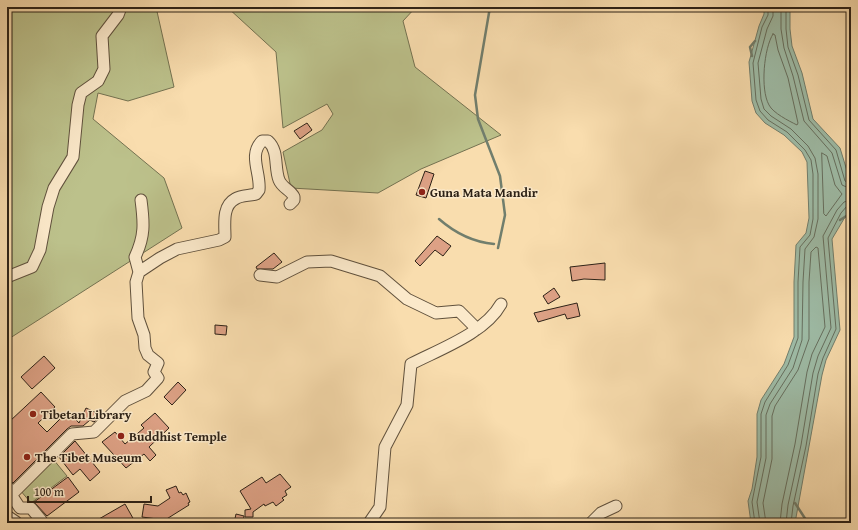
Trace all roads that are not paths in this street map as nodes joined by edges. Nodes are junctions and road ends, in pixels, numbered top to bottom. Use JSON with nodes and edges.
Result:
{"nodes":[{"id":1,"x":121,"y":7,"type":"edge"},
{"id":2,"x":141,"y":200,"type":"dead end"},
{"id":3,"x":290,"y":204,"type":"dead end"},
{"id":4,"x":139,"y":272,"type":"junction"},
{"id":5,"x":260,"y":275,"type":"dead end"},
{"id":6,"x":7,"y":277,"type":"edge"},
{"id":7,"x":501,"y":304,"type":"dead end"},
{"id":8,"x":477,"y":329,"type":"junction"},
{"id":9,"x":7,"y":487,"type":"edge"},
{"id":10,"x":7,"y":493,"type":"edge"},
{"id":11,"x":616,"y":506,"type":"dead end"},
{"id":12,"x":41,"y":520,"type":"dead end"},
{"id":13,"x":369,"y":523,"type":"edge"},
{"id":14,"x":591,"y":523,"type":"edge"}],
"edges":[{"from":1,"to":6,"type":"street"},
{"from":2,"to":4,"type":"street"},
{"from":3,"to":4,"type":"street"},
{"from":4,"to":9,"type":"street"},
{"from":5,"to":8,"type":"street"},
{"from":7,"to":8,"type":"street"},
{"from":8,"to":13,"type":"street"},
{"from":10,"to":12,"type":"street"},
{"from":11,"to":14,"type":"street"}]}
